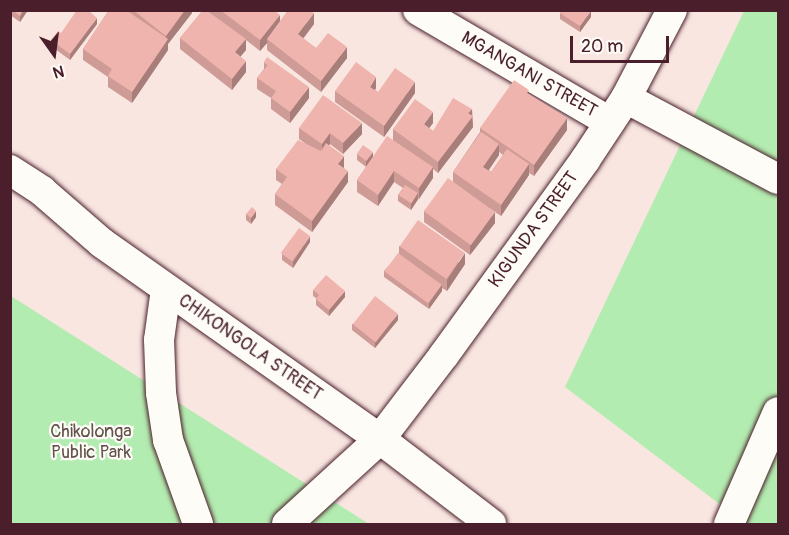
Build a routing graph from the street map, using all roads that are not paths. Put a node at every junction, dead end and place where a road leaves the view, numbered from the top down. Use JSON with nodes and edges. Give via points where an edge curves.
{"nodes":[{"id":1,"x":418,"y":10,"type":"edge"},
{"id":2,"x":672,"y":10,"type":"edge"},
{"id":3,"x":618,"y":110,"type":"junction"},
{"id":4,"x":10,"y":170,"type":"edge"},
{"id":5,"x":778,"y":179,"type":"edge"},
{"id":6,"x":166,"y":289,"type":"junction"},
{"id":7,"x":778,"y":412,"type":"edge"},
{"id":8,"x":380,"y":439,"type":"junction"},
{"id":9,"x":198,"y":525,"type":"edge"},
{"id":10,"x":287,"y":525,"type":"edge"},
{"id":11,"x":491,"y":525,"type":"edge"},
{"id":12,"x":729,"y":525,"type":"edge"}],
"edges":[{"from":1,"to":3,"type":"street","name":"MGANGANI STREET"},
{"from":2,"to":3,"type":"street","name":"KIGUNDA STREET"},
{"from":3,"to":5,"type":"street","name":"MGANGANI STREET"},
{"from":3,"to":8,"type":"street","name":"KIGUNDA STREET"},
{"from":4,"to":6,"type":"street","name":"CHIKONGOLA STREET"},
{"from":6,"to":8,"type":"street","name":"CHIKONGOLA STREET"},
{"from":6,"to":9,"type":"street","via":[[159,340],[161,393],[168,440]]},
{"from":7,"to":12,"type":"street"},
{"from":8,"to":10,"type":"street","name":"KIGUNDA STREET"},
{"from":8,"to":11,"type":"street","name":"CHIKONGOLA STREET"}]}
